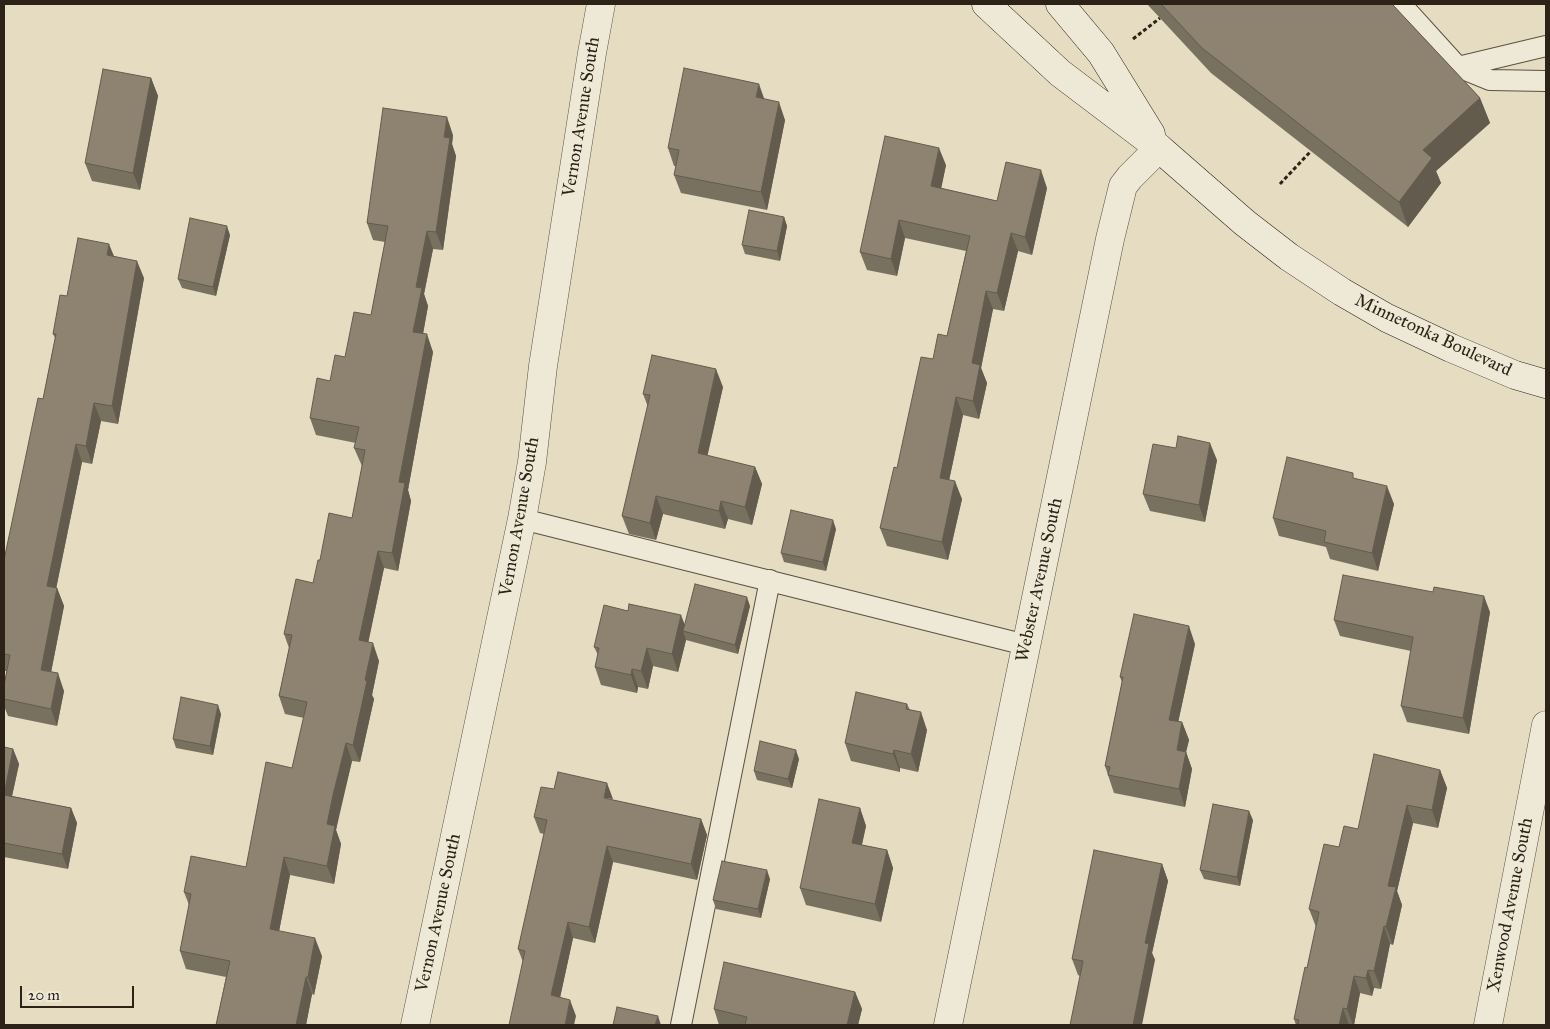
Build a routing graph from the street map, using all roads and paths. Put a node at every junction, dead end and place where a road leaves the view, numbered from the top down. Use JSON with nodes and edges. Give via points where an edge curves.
{"nodes":[{"id":1,"x":601,"y":4,"type":"edge"},
{"id":2,"x":986,"y":4,"type":"edge"},
{"id":3,"x":1060,"y":4,"type":"edge"},
{"id":4,"x":1400,"y":4,"type":"edge"},
{"id":5,"x":1160,"y":18,"type":"edge"},
{"id":6,"x":1130,"y":41,"type":"dead end"},
{"id":7,"x":1546,"y":46,"type":"edge"},
{"id":8,"x":1458,"y":67,"type":"junction"},
{"id":9,"x":1546,"y":80,"type":"edge"},
{"id":10,"x":1159,"y":148,"type":"junction"},
{"id":11,"x":1311,"y":151,"type":"edge"},
{"id":12,"x":1280,"y":184,"type":"dead end"},
{"id":13,"x":1546,"y":384,"type":"edge"},
{"id":14,"x":522,"y":519,"type":"junction"},
{"id":15,"x":770,"y":580,"type":"junction"},
{"id":16,"x":1026,"y":645,"type":"junction"},
{"id":17,"x":1546,"y":725,"type":"edge"},
{"id":18,"x":415,"y":1025,"type":"edge"},
{"id":19,"x":681,"y":1025,"type":"edge"},
{"id":20,"x":948,"y":1025,"type":"edge"},
{"id":21,"x":1488,"y":1025,"type":"edge"}],
"edges":[{"from":1,"to":14,"type":"street","name":"Vernon Avenue South"},
{"from":2,"to":10,"type":"street","name":"Minnetonka Boulevard","via":[[1060,72]]},
{"from":3,"to":10,"type":"street","name":"Minnetonka Boulevard","via":[[1101,53]]},
{"from":4,"to":8,"type":"lane"},
{"from":5,"to":6,"type":"path"},
{"from":7,"to":8,"type":"lane"},
{"from":8,"to":9,"type":"lane","via":[[1490,80]]},
{"from":10,"to":13,"type":"street","name":"Minnetonka Boulevard","via":[[1245,223],[1342,292],[1387,318],[1451,348],[1515,375]]},
{"from":10,"to":16,"type":"street","name":"Webster Avenue South","via":[[1123,186]]},
{"from":11,"to":12,"type":"path"},
{"from":14,"to":15,"type":"lane"},
{"from":14,"to":18,"type":"street","name":"Vernon Avenue South"},
{"from":15,"to":16,"type":"lane"},
{"from":15,"to":19,"type":"lane"},
{"from":16,"to":20,"type":"street","name":"Webster Avenue South"},
{"from":17,"to":21,"type":"street","name":"Xenwood Avenue South"}]}
